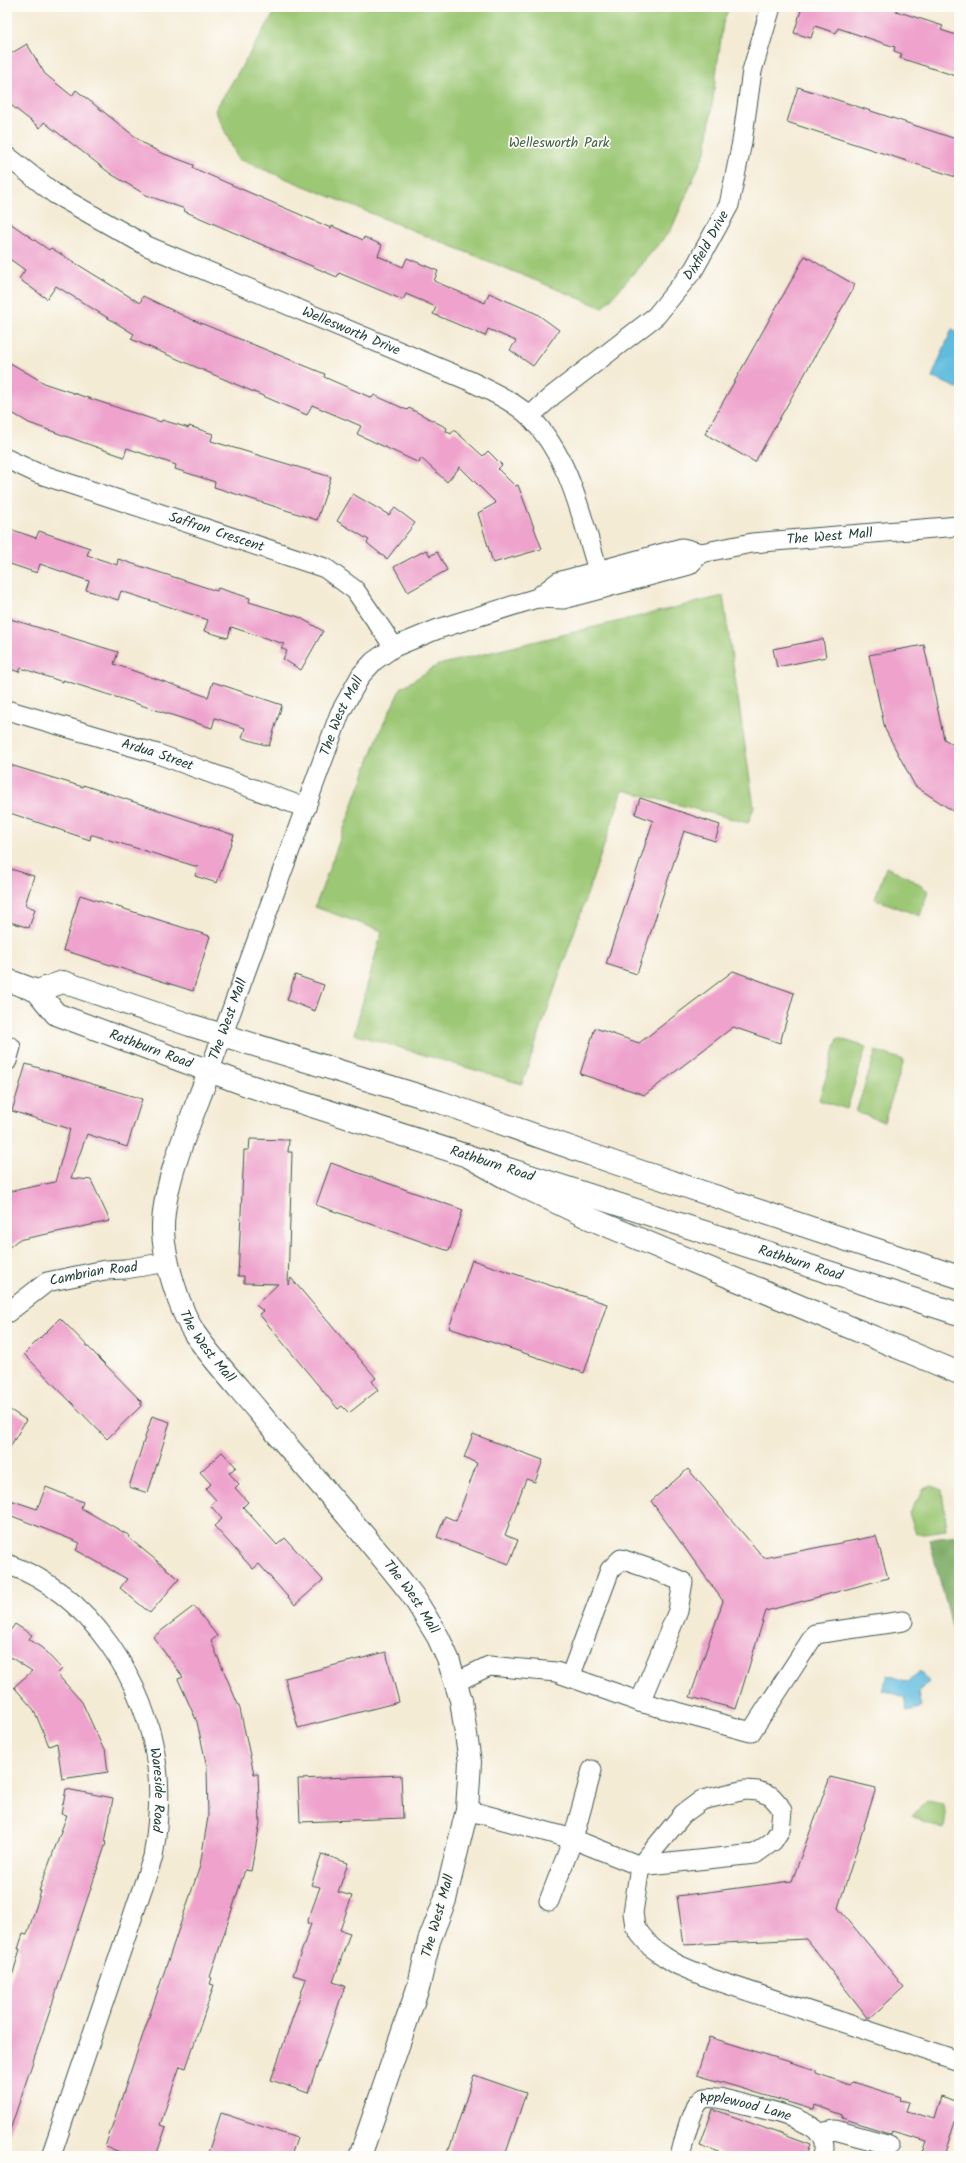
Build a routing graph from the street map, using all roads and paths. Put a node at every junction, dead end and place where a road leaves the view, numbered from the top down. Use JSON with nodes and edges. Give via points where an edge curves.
{"nodes":[{"id":1,"x":771,"y":7,"type":"edge"},
{"id":2,"x":7,"y":156,"type":"edge"},
{"id":3,"x":530,"y":416,"type":"junction"},
{"id":4,"x":7,"y":459,"type":"edge"},
{"id":5,"x":959,"y":526,"type":"edge"},
{"id":6,"x":701,"y":553,"type":"junction"},
{"id":7,"x":598,"y":570,"type":"junction"},
{"id":8,"x":604,"y":588,"type":"junction"},
{"id":9,"x":537,"y":598,"type":"junction"},
{"id":10,"x":394,"y":647,"type":"junction"},
{"id":11,"x":7,"y":710,"type":"edge"},
{"id":12,"x":306,"y":808,"type":"junction"},
{"id":13,"x":7,"y":980,"type":"edge"},
{"id":14,"x":37,"y":991,"type":"junction"},
{"id":15,"x":223,"y":1036,"type":"junction"},
{"id":16,"x":210,"y":1072,"type":"junction"},
{"id":17,"x":466,"y":1155,"type":"junction"},
{"id":18,"x":168,"y":1262,"type":"junction"},
{"id":19,"x":959,"y":1277,"type":"edge"},
{"id":20,"x":7,"y":1314,"type":"edge"},
{"id":21,"x":959,"y":1314,"type":"edge"},
{"id":22,"x":959,"y":1373,"type":"edge"},
{"id":23,"x":7,"y":1564,"type":"edge"},
{"id":24,"x":903,"y":1621,"type":"dead end"},
{"id":25,"x":570,"y":1677,"type":"junction"},
{"id":26,"x":456,"y":1682,"type":"junction"},
{"id":27,"x":640,"y":1702,"type":"junction"},
{"id":28,"x":592,"y":1770,"type":"dead end"},
{"id":29,"x":467,"y":1810,"type":"junction"},
{"id":30,"x":573,"y":1840,"type":"junction"},
{"id":31,"x":640,"y":1866,"type":"junction"},
{"id":32,"x":549,"y":1901,"type":"dead end"},
{"id":33,"x":959,"y":2061,"type":"edge"},
{"id":34,"x":819,"y":2133,"type":"junction"},
{"id":35,"x":890,"y":2145,"type":"dead end"},
{"id":36,"x":51,"y":2156,"type":"edge"},
{"id":37,"x":360,"y":2156,"type":"edge"},
{"id":38,"x":680,"y":2156,"type":"edge"},
{"id":39,"x":823,"y":2156,"type":"edge"}],
"edges":[{"from":1,"to":3,"type":"street","name":"Dixfield Drive","via":[[752,71],[742,142],[729,205],[694,269],[656,316]]},
{"from":2,"to":3,"type":"street","name":"Wellesworth Drive","via":[[55,194],[147,246],[470,381]]},
{"from":3,"to":7,"type":"street","name":"Wellesworth Drive","via":[[553,446],[572,481]]},
{"from":4,"to":10,"type":"street","name":"Saffron Crescent","via":[[37,473],[325,568],[355,590]]},
{"from":5,"to":6,"type":"street","name":"The West Mall","via":[[752,543]]},
{"from":6,"to":7,"type":"street","name":"The West Mall","via":[[682,548]]},
{"from":6,"to":8,"type":"street","name":"The West Mall","via":[[689,565]]},
{"from":7,"to":8,"type":"street","name":"Wellesworth Drive"},
{"from":7,"to":9,"type":"street","name":"The West Mall","via":[[558,582]]},
{"from":8,"to":9,"type":"street","name":"The West Mall","via":[[563,599]]},
{"from":9,"to":10,"type":"street","name":"The West Mall","via":[[438,629]]},
{"from":10,"to":12,"type":"street","name":"The West Mall","via":[[374,661],[349,693]]},
{"from":11,"to":12,"type":"street","name":"Ardua Street","via":[[158,754]]},
{"from":12,"to":15,"type":"street","name":"The West Mall"},
{"from":13,"to":14,"type":"main road"},
{"from":14,"to":15,"type":"main road","via":[[63,982]]},
{"from":14,"to":16,"type":"main road","name":"Rathburn Road","via":[[56,1014]]},
{"from":15,"to":16,"type":"street","name":"The West Mall"},
{"from":15,"to":19,"type":"main road","via":[[440,1102]]},
{"from":16,"to":17,"type":"main road","name":"Rathburn Road"},
{"from":16,"to":18,"type":"main road","name":"The West Mall","via":[[169,1183],[163,1232]]},
{"from":17,"to":21,"type":"main road","name":"Rathburn Road"},
{"from":17,"to":22,"type":"main road","via":[[510,1180],[589,1218]]},
{"from":18,"to":20,"type":"street","name":"Cambrian Road","via":[[105,1270],[47,1282]]},
{"from":18,"to":26,"type":"main road","name":"The West Mall","via":[[178,1296],[195,1333],[413,1596],[438,1637]]},
{"from":23,"to":36,"type":"street","name":"Wareside Road","via":[[43,1581],[60,1593],[90,1621],[115,1653],[135,1689],[149,1727],[159,1787],[158,1828],[153,1857]]},
{"from":24,"to":27,"type":"street","via":[[815,1634],[751,1732]]},
{"from":25,"to":26,"type":"street","via":[[556,1672],[490,1666]]},
{"from":25,"to":27,"type":"street"},
{"from":25,"to":27,"type":"street","via":[[610,1570],[621,1559],[662,1572],[683,1582],[678,1611]]},
{"from":26,"to":29,"type":"main road","name":"The West Mall","via":[[470,1762]]},
{"from":28,"to":30,"type":"street"},
{"from":29,"to":30,"type":"street"},
{"from":29,"to":37,"type":"main road","name":"The West Mall","via":[[445,1900],[430,1941],[419,1985]]},
{"from":30,"to":31,"type":"street"},
{"from":30,"to":32,"type":"street"},
{"from":31,"to":31,"type":"street","via":[[683,1814],[702,1800],[745,1790],[758,1791],[771,1796],[781,1808],[782,1822],[777,1836],[756,1854]]},
{"from":31,"to":33,"type":"street","via":[[633,1907],[635,1926],[645,1941],[678,1965],[709,1978]]},
{"from":34,"to":35,"type":"street","via":[[836,2130]]},
{"from":34,"to":38,"type":"street","name":"Applewood Lane","via":[[807,2123],[719,2098],[707,2097],[701,2100],[695,2109]]},
{"from":34,"to":39,"type":"street","via":[[825,2143]]}]}
